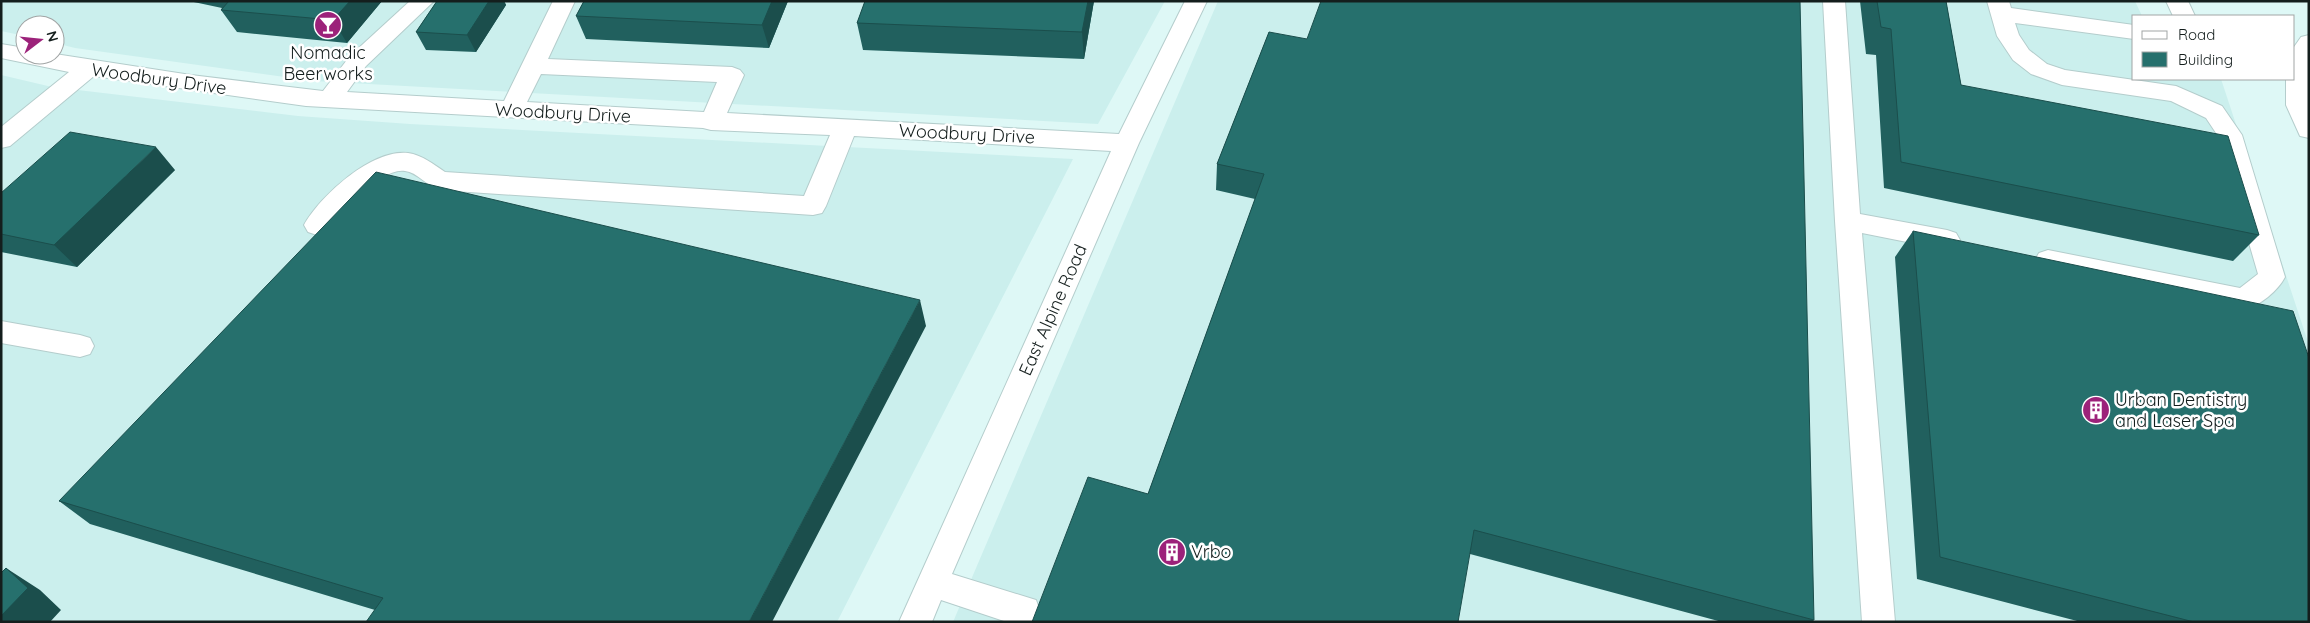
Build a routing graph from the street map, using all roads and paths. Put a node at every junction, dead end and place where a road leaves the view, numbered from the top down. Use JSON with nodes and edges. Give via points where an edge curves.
{"nodes":[{"id":1,"x":423,"y":1,"type":"edge"},
{"id":2,"x":564,"y":1,"type":"edge"},
{"id":3,"x":1196,"y":1,"type":"edge"},
{"id":4,"x":1834,"y":1,"type":"edge"},
{"id":5,"x":2178,"y":1,"type":"edge"},
{"id":6,"x":2000,"y":8,"type":"edge"},
{"id":7,"x":2184,"y":15,"type":"edge"},
{"id":8,"x":2132,"y":32,"type":"edge"},
{"id":9,"x":2309,"y":42,"type":"edge"},
{"id":10,"x":1,"y":50,"type":"edge"},
{"id":11,"x":532,"y":66,"type":"junction"},
{"id":12,"x":88,"y":69,"type":"junction"},
{"id":13,"x":330,"y":99,"type":"junction"},
{"id":14,"x":512,"y":109,"type":"junction"},
{"id":15,"x":711,"y":122,"type":"junction"},
{"id":16,"x":846,"y":128,"type":"junction"},
{"id":17,"x":2309,"y":130,"type":"edge"},
{"id":18,"x":1,"y":140,"type":"edge"},
{"id":19,"x":1127,"y":143,"type":"junction"},
{"id":20,"x":1848,"y":221,"type":"junction"},
{"id":21,"x":317,"y":225,"type":"dead end"},
{"id":22,"x":1973,"y":245,"type":"edge"},
{"id":23,"x":2021,"y":255,"type":"edge"},
{"id":24,"x":1,"y":332,"type":"edge"},
{"id":25,"x":80,"y":346,"type":"dead end"},
{"id":26,"x":932,"y":583,"type":"junction"},
{"id":27,"x":915,"y":622,"type":"edge"},
{"id":28,"x":1022,"y":622,"type":"edge"},
{"id":29,"x":1879,"y":622,"type":"edge"}],
"edges":[{"from":1,"to":13,"type":"street","via":[[358,61]]},
{"from":2,"to":11,"type":"street"},
{"from":3,"to":19,"type":"street","name":"East Alpine Road"},
{"from":4,"to":20,"type":"street"},
{"from":5,"to":7,"type":"street"},
{"from":6,"to":8,"type":"street"},
{"from":6,"to":23,"type":"street","via":[[2008,36],[2021,55],[2039,69],[2062,77],[2176,94],[2214,112],[2230,135],[2272,277],[2246,299]]},
{"from":9,"to":17,"type":"street","via":[[2297,60],[2298,105]]},
{"from":10,"to":12,"type":"street","name":"Woodbury Drive"},
{"from":11,"to":14,"type":"street"},
{"from":11,"to":15,"type":"street","via":[[732,75]]},
{"from":12,"to":13,"type":"street","name":"Woodbury Drive"},
{"from":12,"to":18,"type":"street"},
{"from":13,"to":14,"type":"street","name":"Woodbury Drive"},
{"from":14,"to":15,"type":"street","name":"Woodbury Drive"},
{"from":15,"to":16,"type":"street","name":"Woodbury Drive"},
{"from":16,"to":19,"type":"street","name":"Woodbury Drive"},
{"from":16,"to":21,"type":"street","via":[[813,206],[439,180],[411,162],[397,160],[363,178]]},
{"from":19,"to":26,"type":"street","name":"East Alpine Road"},
{"from":20,"to":22,"type":"street"},
{"from":20,"to":29,"type":"street"},
{"from":24,"to":25,"type":"street"},
{"from":26,"to":27,"type":"street","name":"East Alpine Road"},
{"from":26,"to":28,"type":"street","via":[[1024,611]]}]}
